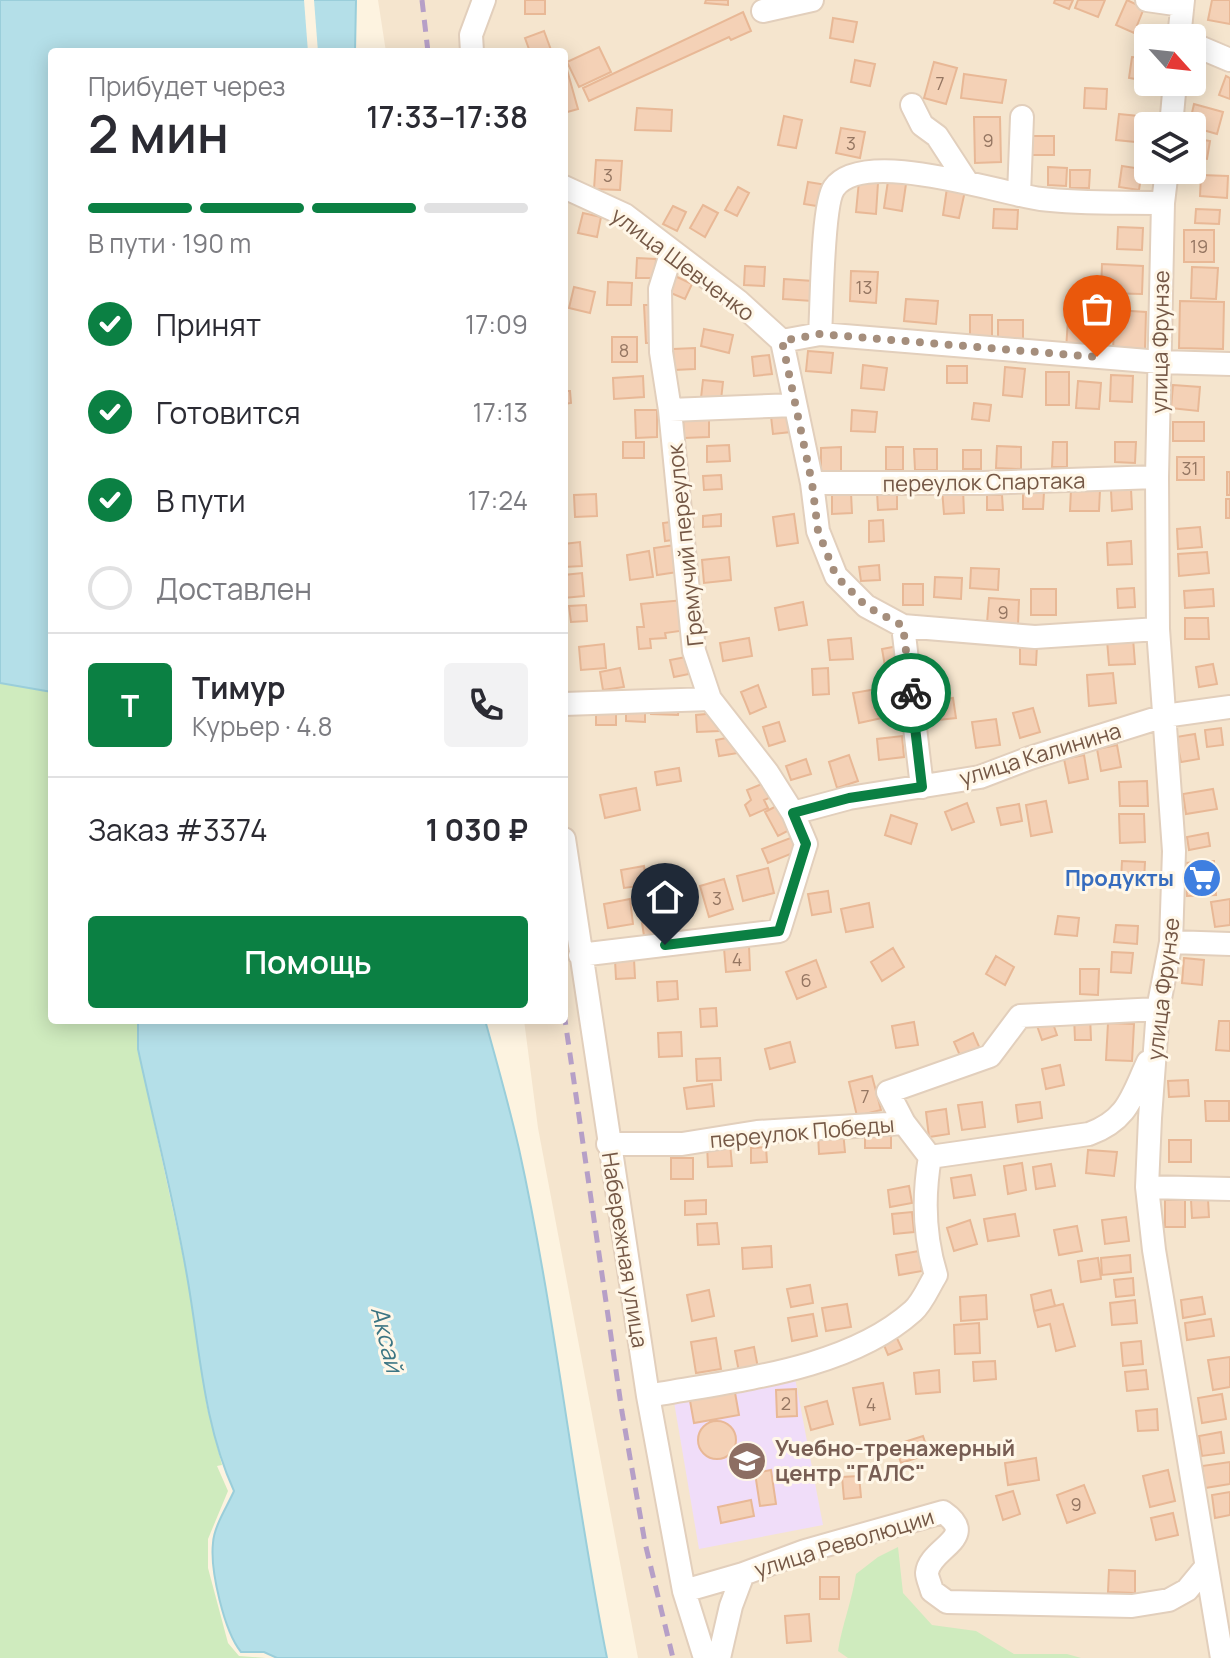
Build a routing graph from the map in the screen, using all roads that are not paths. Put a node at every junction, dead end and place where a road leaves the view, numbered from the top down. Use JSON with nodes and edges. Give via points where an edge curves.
{"nodes":[{"id":1,"x":484,"y":0,"type":"edge"},
{"id":2,"x":812,"y":0,"type":"edge"},
{"id":3,"x":1147,"y":0,"type":"edge"},
{"id":4,"x":1183,"y":3,"type":"edge"},
{"id":5,"x":763,"y":11,"type":"dead end"},
{"id":6,"x":1181,"y":24,"type":"edge"},
{"id":7,"x":472,"y":48,"type":"edge"},
{"id":8,"x":1206,"y":50,"type":"edge"},
{"id":9,"x":1230,"y":60,"type":"edge"},
{"id":10,"x":912,"y":105,"type":"dead end"},
{"id":11,"x":1022,"y":117,"type":"dead end"},
{"id":12,"x":967,"y":182,"type":"junction"},
{"id":13,"x":1165,"y":184,"type":"edge"},
{"id":14,"x":568,"y":189,"type":"edge"},
{"id":15,"x":1019,"y":195,"type":"junction"},
{"id":16,"x":1163,"y":203,"type":"junction"},
{"id":17,"x":672,"y":251,"type":"junction"},
{"id":18,"x":820,"y":334,"type":"junction"},
{"id":19,"x":782,"y":341,"type":"junction"},
{"id":20,"x":1160,"y":362,"type":"junction"},
{"id":21,"x":1230,"y":364,"type":"edge"},
{"id":22,"x":795,"y":405,"type":"junction"},
{"id":23,"x":670,"y":410,"type":"junction"},
{"id":24,"x":1157,"y":477,"type":"junction"},
{"id":25,"x":812,"y":483,"type":"junction"},
{"id":26,"x":903,"y":626,"type":"junction"},
{"id":27,"x":1158,"y":629,"type":"junction"},
{"id":28,"x":710,"y":699,"type":"junction"},
{"id":29,"x":568,"y":704,"type":"edge"},
{"id":30,"x":1230,"y":707,"type":"edge"},
{"id":31,"x":1164,"y":716,"type":"junction"},
{"id":32,"x":922,"y":787,"type":"junction"},
{"id":33,"x":793,"y":813,"type":"junction"},
{"id":34,"x":568,"y":868,"type":"edge"},
{"id":35,"x":1171,"y":942,"type":"junction"},
{"id":36,"x":1230,"y":944,"type":"edge"},
{"id":37,"x":580,"y":955,"type":"junction"},
{"id":38,"x":1158,"y":1009,"type":"junction"},
{"id":39,"x":1155,"y":1050,"type":"junction"},
{"id":40,"x":904,"y":1123,"type":"junction"},
{"id":41,"x":608,"y":1144,"type":"junction"},
{"id":42,"x":930,"y":1157,"type":"junction"},
{"id":43,"x":1147,"y":1187,"type":"junction"},
{"id":44,"x":1230,"y":1189,"type":"edge"},
{"id":45,"x":648,"y":1396,"type":"junction"},
{"id":46,"x":1206,"y":1567,"type":"junction"},
{"id":47,"x":743,"y":1574,"type":"junction"},
{"id":48,"x":684,"y":1591,"type":"junction"},
{"id":49,"x":1223,"y":1619,"type":"edge"},
{"id":50,"x":705,"y":1658,"type":"edge"},
{"id":51,"x":719,"y":1658,"type":"edge"},
{"id":52,"x":1222,"y":1658,"type":"edge"}],
"edges":[{"from":1,"to":7,"type":"street"},
{"from":2,"to":5,"type":"street"},
{"from":3,"to":4,"type":"street"},
{"from":4,"to":6,"type":"street"},
{"from":8,"to":9,"type":"street"},
{"from":10,"to":12,"type":"street"},
{"from":11,"to":15,"type":"street"},
{"from":12,"to":15,"type":"street"},
{"from":12,"to":18,"type":"street","via":[[879,169],[852,175],[834,188],[827,209]]},
{"from":13,"to":16,"type":"street","name":"улица Фрунзе"},
{"from":14,"to":17,"type":"street","name":"улица Шевченко","via":[[625,215]]},
{"from":15,"to":16,"type":"street"},
{"from":16,"to":20,"type":"street","name":"улица Фрунзе"},
{"from":17,"to":19,"type":"street","name":"улица Шевченко"},
{"from":17,"to":23,"type":"street","name":"Гремучий переулок","via":[[660,289],[661,352]]},
{"from":18,"to":19,"type":"street"},
{"from":18,"to":20,"type":"street"},
{"from":19,"to":22,"type":"street"},
{"from":20,"to":21,"type":"street"},
{"from":20,"to":24,"type":"street","name":"улица Фрунзе"},
{"from":22,"to":23,"type":"street"},
{"from":22,"to":25,"type":"street"},
{"from":23,"to":28,"type":"street","name":"Гремучий переулок","via":[[694,651]]},
{"from":24,"to":25,"type":"street","name":"переулок Спартака"},
{"from":24,"to":27,"type":"street","name":"улица Фрунзе"},
{"from":25,"to":26,"type":"street","via":[[818,531],[836,576],[866,606]]},
{"from":26,"to":27,"type":"street","via":[[1035,637]]},
{"from":26,"to":32,"type":"street"},
{"from":27,"to":31,"type":"street","name":"улица Фрунзе"},
{"from":28,"to":29,"type":"street"},
{"from":28,"to":33,"type":"street","name":"Гремучий переулок"},
{"from":30,"to":31,"type":"street","name":"улица Калинина"},
{"from":31,"to":32,"type":"street","name":"улица Калинина","via":[[980,777]]},
{"from":31,"to":35,"type":"street","name":"улица Фрунзе","via":[[1174,851]]},
{"from":32,"to":33,"type":"street","name":"улица Калинина"},
{"from":33,"to":37,"type":"street","via":[[806,844],[779,931]]},
{"from":34,"to":37,"type":"street","name":"Набережная улица"},
{"from":35,"to":36,"type":"street"},
{"from":35,"to":38,"type":"street","name":"улица Фрунзе"},
{"from":37,"to":41,"type":"street","name":"Набережная улица"},
{"from":38,"to":39,"type":"street","name":"улица Фрунзе"},
{"from":38,"to":40,"type":"street","name":"переулок Победы","via":[[1020,1016],[990,1056],[888,1092]]},
{"from":39,"to":42,"type":"street","via":[[1122,1116],[1104,1128]]},
{"from":39,"to":43,"type":"street","name":"улица Фрунзе"},
{"from":40,"to":41,"type":"street","name":"переулок Победы","via":[[757,1132],[682,1144]]},
{"from":40,"to":42,"type":"street"},
{"from":41,"to":45,"type":"street","name":"Набережная улица"},
{"from":42,"to":45,"type":"street","via":[[927,1245],[936,1275],[916,1308],[882,1335],[813,1362]]},
{"from":43,"to":44,"type":"street"},
{"from":43,"to":46,"type":"street","name":"улица Фрунзе"},
{"from":45,"to":48,"type":"street","name":"Набережная улица"},
{"from":46,"to":47,"type":"street","name":"улица Революции","via":[[1187,1590],[1169,1600],[1132,1606],[947,1602],[932,1591],[927,1573],[957,1529],[943,1512]]},
{"from":46,"to":49,"type":"street","name":"улица Фрунзе"},
{"from":47,"to":48,"type":"street","name":"улица Революции"},
{"from":47,"to":51,"type":"street","name":"улица Революции"},
{"from":48,"to":50,"type":"street","name":"Набережная улица"},
{"from":49,"to":52,"type":"street","name":"улица Фрунзе"}]}
